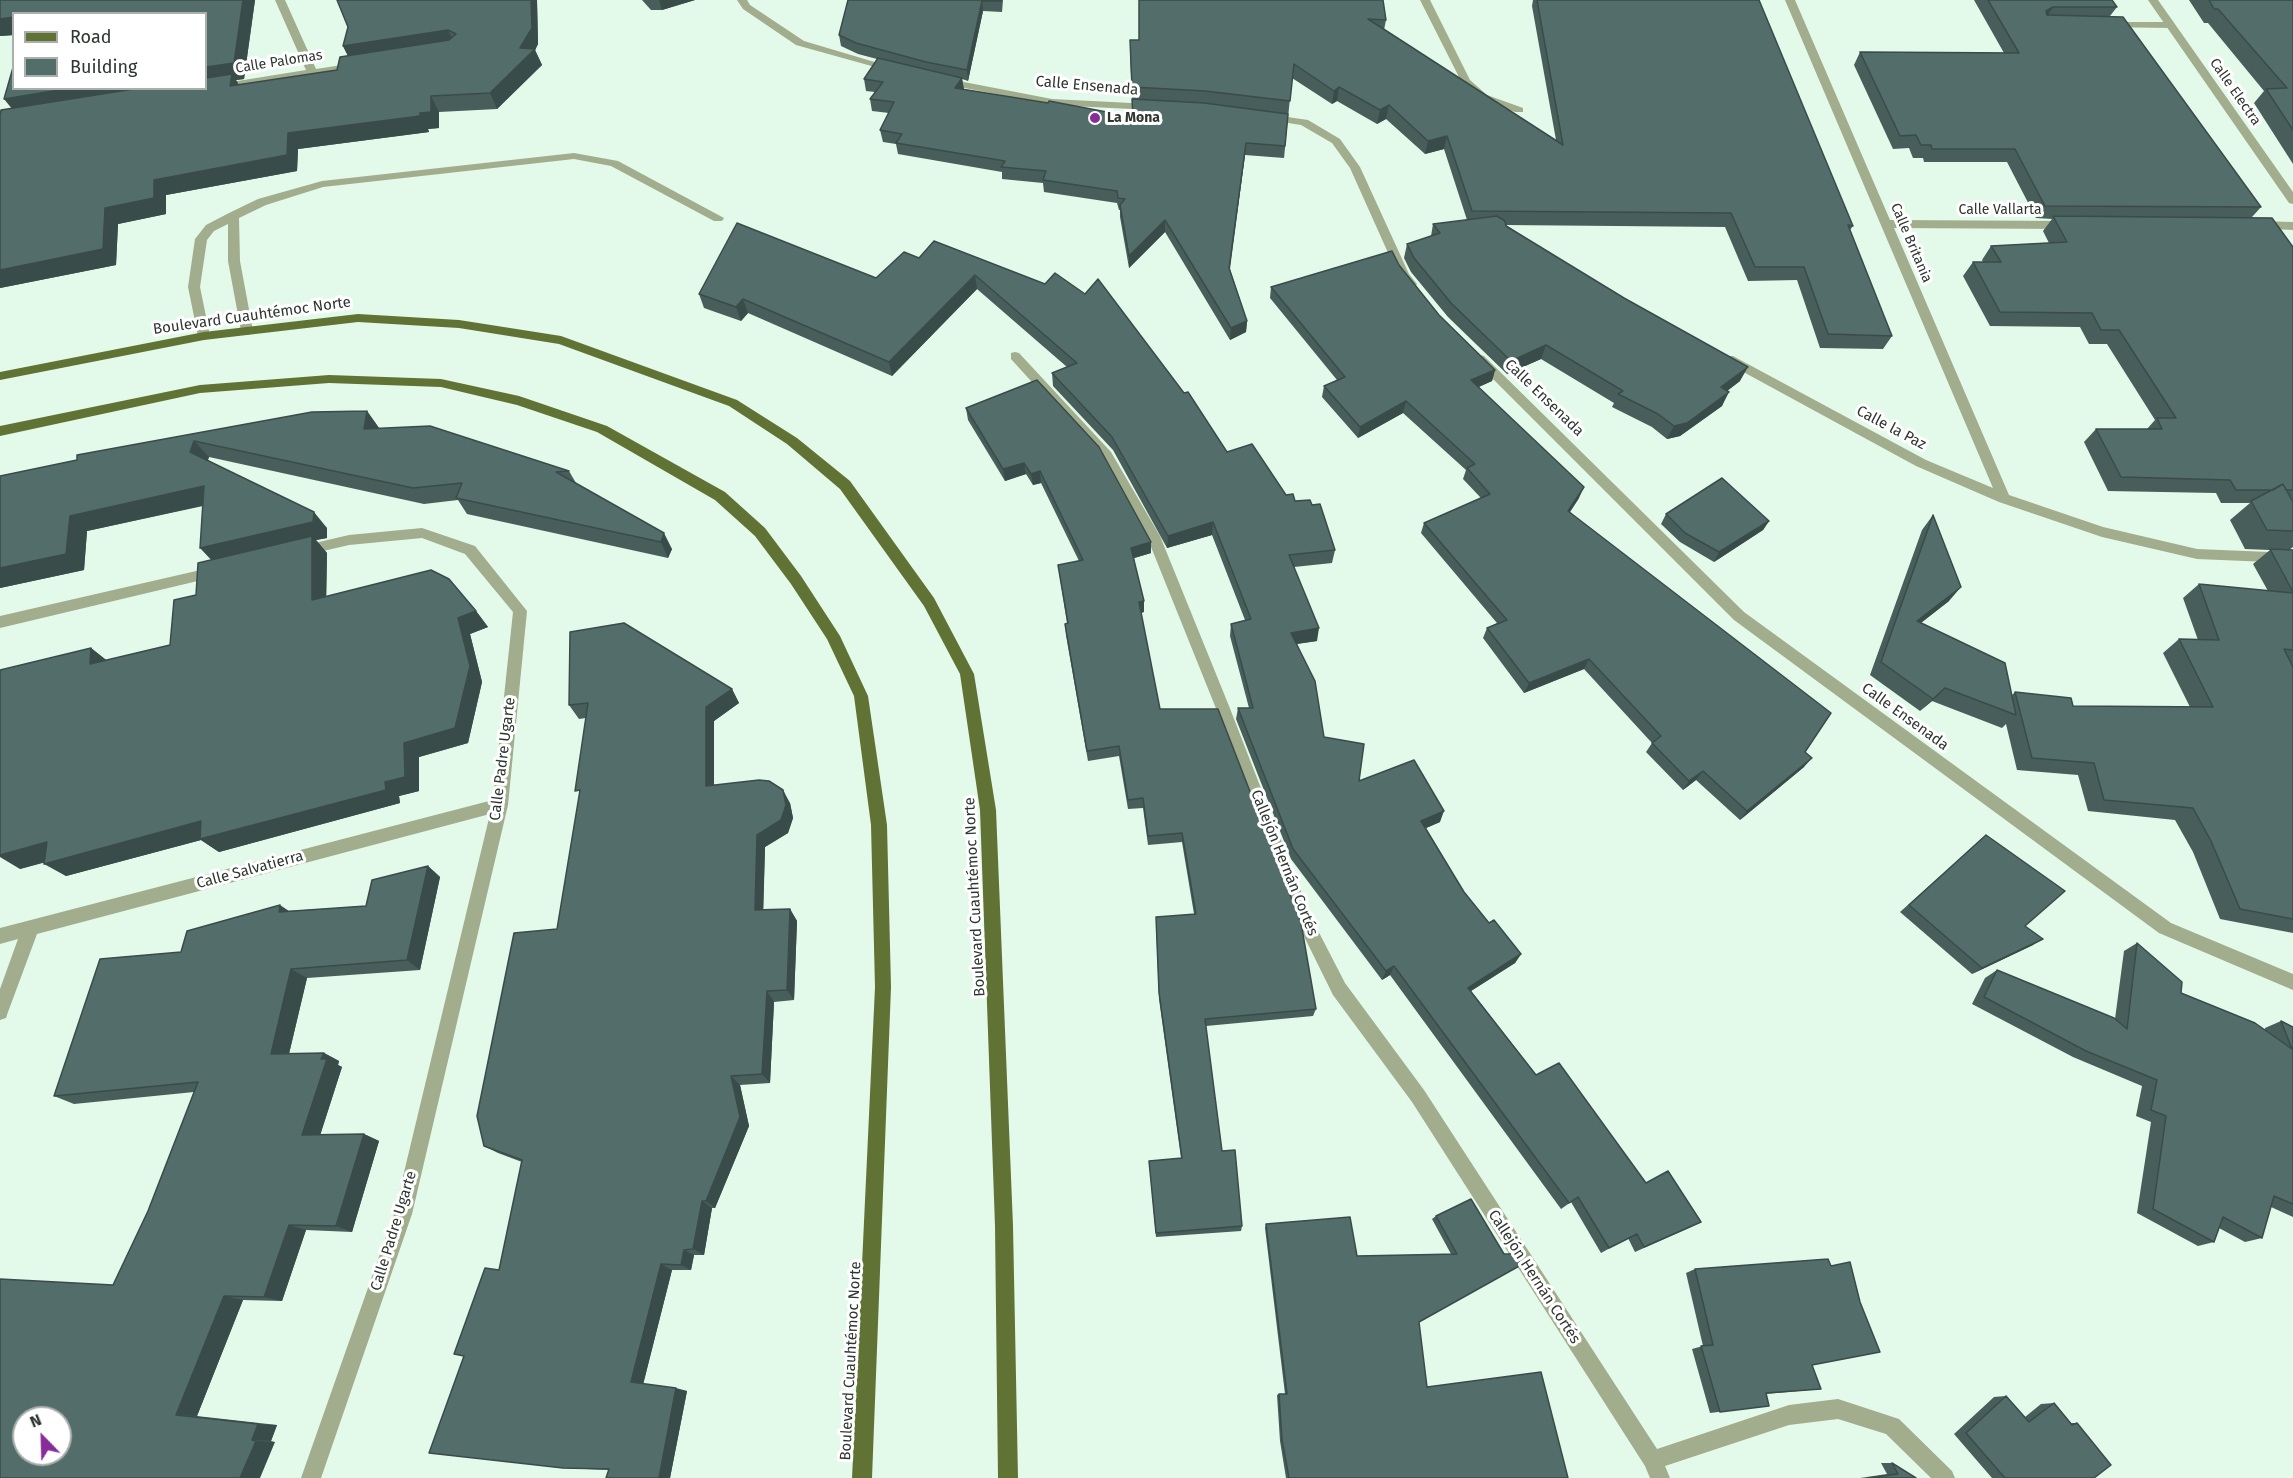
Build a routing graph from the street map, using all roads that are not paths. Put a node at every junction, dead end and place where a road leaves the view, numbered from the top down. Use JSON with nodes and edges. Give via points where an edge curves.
{"nodes":[{"id":1,"x":280,"y":0,"type":"edge"},
{"id":2,"x":742,"y":0,"type":"edge"},
{"id":3,"x":1425,"y":0,"type":"edge"},
{"id":4,"x":1790,"y":0,"type":"edge"},
{"id":5,"x":2153,"y":0,"type":"edge"},
{"id":6,"x":2102,"y":25,"type":"edge"},
{"id":7,"x":2170,"y":25,"type":"junction"},
{"id":8,"x":367,"y":64,"type":"edge"},
{"id":9,"x":312,"y":72,"type":"junction"},
{"id":10,"x":903,"y":72,"type":"edge"},
{"id":11,"x":926,"y":78,"type":"edge"},
{"id":12,"x":208,"y":89,"type":"edge"},
{"id":13,"x":1169,"y":108,"type":"edge"},
{"id":14,"x":1519,"y":110,"type":"dead end"},
{"id":15,"x":1249,"y":115,"type":"edge"},
{"id":16,"x":2293,"y":200,"type":"edge"},
{"id":17,"x":233,"y":216,"type":"junction"},
{"id":18,"x":718,"y":218,"type":"dead end"},
{"id":19,"x":1887,"y":224,"type":"junction"},
{"id":20,"x":2078,"y":225,"type":"edge"},
{"id":21,"x":2245,"y":225,"type":"edge"},
{"id":22,"x":2293,"y":225,"type":"edge"},
{"id":23,"x":1423,"y":299,"type":"edge"},
{"id":24,"x":248,"y":331,"type":"junction"},
{"id":25,"x":204,"y":336,"type":"junction"},
{"id":26,"x":1468,"y":347,"type":"edge"},
{"id":27,"x":1721,"y":355,"type":"edge"},
{"id":28,"x":1015,"y":356,"type":"dead end"},
{"id":29,"x":0,"y":376,"type":"edge"},
{"id":30,"x":0,"y":430,"type":"edge"},
{"id":31,"x":2004,"y":498,"type":"junction"},
{"id":32,"x":291,"y":554,"type":"edge"},
{"id":33,"x":2293,"y":558,"type":"edge"},
{"id":34,"x":233,"y":567,"type":"edge"},
{"id":35,"x":0,"y":622,"type":"edge"},
{"id":36,"x":500,"y":805,"type":"junction"},
{"id":37,"x":32,"y":927,"type":"junction"},
{"id":38,"x":0,"y":936,"type":"edge"},
{"id":39,"x":2293,"y":982,"type":"edge"},
{"id":40,"x":0,"y":1012,"type":"edge"},
{"id":41,"x":1657,"y":1469,"type":"edge"},
{"id":42,"x":311,"y":1478,"type":"edge"},
{"id":43,"x":862,"y":1478,"type":"edge"},
{"id":44,"x":1008,"y":1478,"type":"edge"},
{"id":45,"x":1945,"y":1478,"type":"edge"}],
"edges":[{"from":1,"to":9,"type":"street"},
{"from":2,"to":10,"type":"street","via":[[746,7],[800,43]]},
{"from":3,"to":14,"type":"street","via":[[1466,81],[1483,97]]},
{"from":4,"to":19,"type":"street","name":"Calle Britania"},
{"from":5,"to":7,"type":"street","name":"Calle Electra"},
{"from":6,"to":7,"type":"street"},
{"from":7,"to":16,"type":"street","name":"Calle Electra"},
{"from":8,"to":9,"type":"street","name":"Calle Palomas"},
{"from":9,"to":12,"type":"street","name":"Calle Palomas"},
{"from":11,"to":13,"type":"street","name":"Calle Ensenada","via":[[1052,102]]},
{"from":15,"to":23,"type":"street","via":[[1304,122],[1336,141],[1355,167],[1404,275]]},
{"from":17,"to":18,"type":"street","via":[[262,202],[322,184],[574,156],[614,163]]},
{"from":17,"to":24,"type":"street","via":[[234,261]]},
{"from":17,"to":25,"type":"street","via":[[210,228],[201,239],[194,287]]},
{"from":19,"to":20,"type":"street","name":"Calle Vallarta"},
{"from":19,"to":31,"type":"street","name":"Calle Britania"},
{"from":21,"to":22,"type":"street"},
{"from":24,"to":25,"type":"main road","name":"Boulevard Cuauhtémoc Norte"},
{"from":24,"to":44,"type":"main road","name":"Boulevard Cuauhtémoc Norte","via":[[358,318],[459,324],[561,340],[733,403],[792,441],[845,485],[929,602],[967,674],[988,810],[1004,1226]]},
{"from":25,"to":29,"type":"main road","name":"Boulevard Cuauhtémoc Norte"},
{"from":26,"to":39,"type":"street","name":"Calle Ensenada","via":[[1739,616],[2165,928]]},
{"from":27,"to":31,"type":"street","name":"Calle la Paz","via":[[1921,463]]},
{"from":28,"to":41,"type":"street","name":"Callejón Hernán Cortés","via":[[1106,455],[1153,536],[1304,920],[1339,988],[1418,1096]]},
{"from":30,"to":43,"type":"main road","name":"Boulevard Cuauhtémoc Norte","via":[[200,388],[329,379],[441,383],[519,401],[602,429],[720,496],[760,532],[833,636],[861,696],[879,825],[883,987]]},
{"from":31,"to":33,"type":"street","name":"Calle la Paz","via":[[2102,532],[2197,554]]},
{"from":32,"to":36,"type":"street","name":"Calle Padre Ugarte","via":[[349,540],[422,532],[470,550],[520,611]]},
{"from":34,"to":35,"type":"street"},
{"from":36,"to":37,"type":"street","name":"Calle Salvatierra"},
{"from":36,"to":42,"type":"street","name":"Calle Padre Ugarte","via":[[403,1214]]},
{"from":37,"to":38,"type":"street","name":"Calle Salvatierra"},
{"from":37,"to":40,"type":"street"},
{"from":41,"to":45,"type":"street","via":[[1790,1415],[1838,1409],[1892,1426]]}]}
